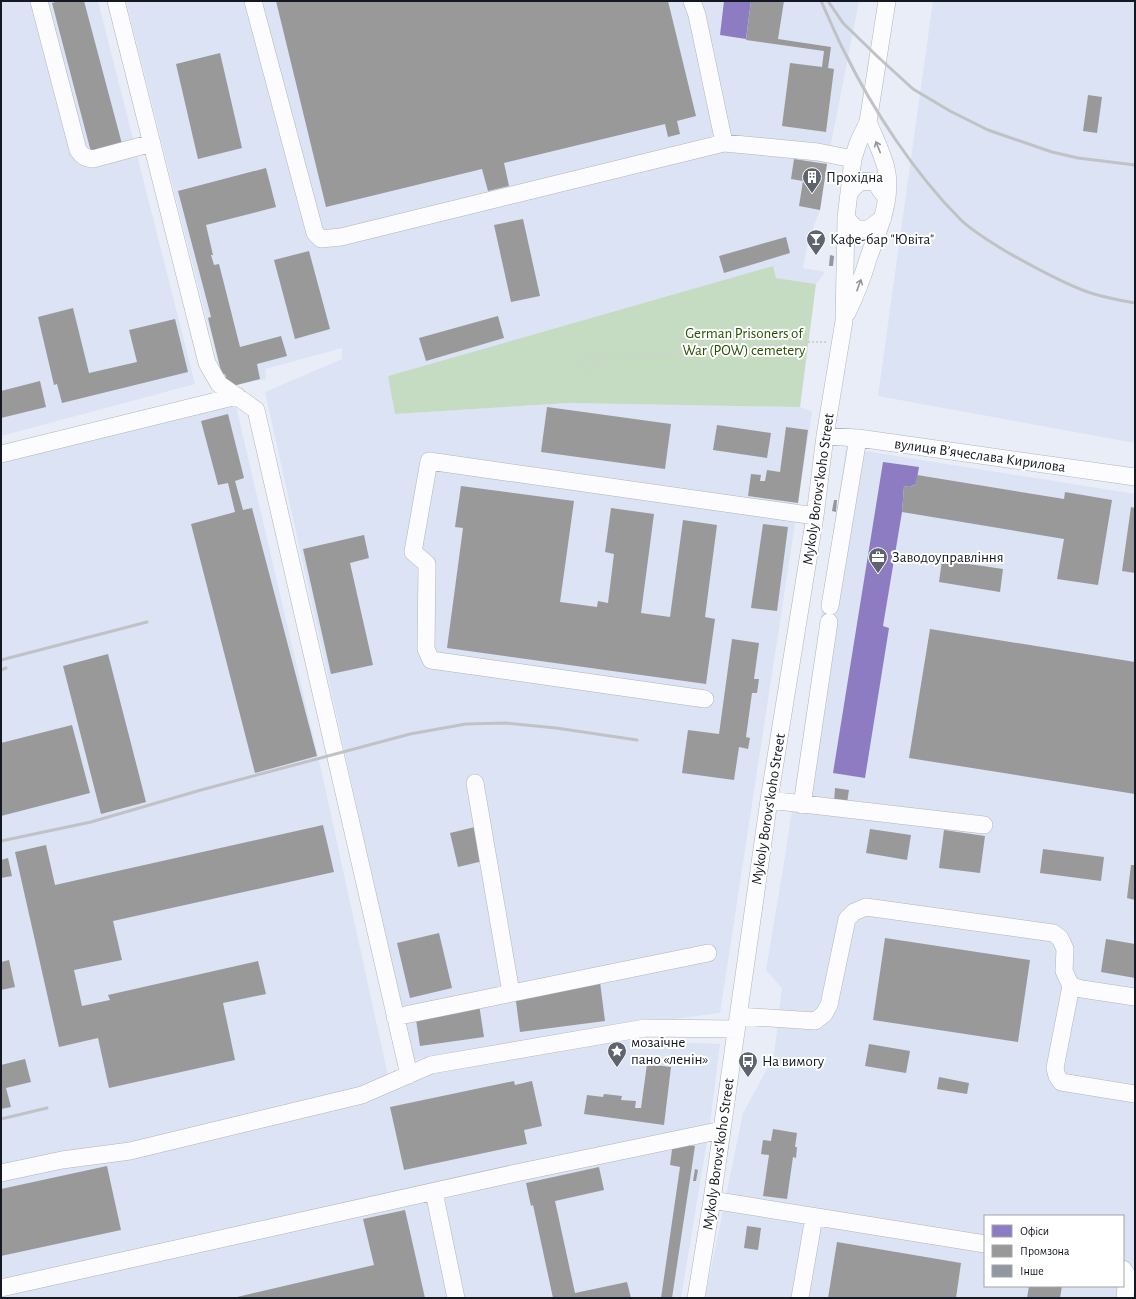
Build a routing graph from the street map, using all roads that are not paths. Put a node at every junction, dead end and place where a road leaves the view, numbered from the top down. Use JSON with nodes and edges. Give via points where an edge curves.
{"nodes":[{"id":1,"x":39,"y":1,"type":"edge"},
{"id":2,"x":116,"y":1,"type":"edge"},
{"id":3,"x":253,"y":1,"type":"edge"},
{"id":4,"x":692,"y":1,"type":"edge"},
{"id":5,"x":886,"y":1,"type":"edge"},
{"id":6,"x":868,"y":122,"type":"junction"},
{"id":7,"x":724,"y":142,"type":"junction"},
{"id":8,"x":152,"y":143,"type":"junction"},
{"id":9,"x":853,"y":159,"type":"junction"},
{"id":10,"x":849,"y":193,"type":"junction"},
{"id":11,"x":886,"y":198,"type":"junction"},
{"id":12,"x":846,"y":218,"type":"junction"},
{"id":13,"x":883,"y":218,"type":"junction"},
{"id":14,"x":844,"y":321,"type":"junction"},
{"id":15,"x":236,"y":396,"type":"junction"},
{"id":16,"x":825,"y":436,"type":"junction"},
{"id":17,"x":858,"y":438,"type":"junction"},
{"id":18,"x":1,"y":454,"type":"edge"},
{"id":19,"x":1135,"y":477,"type":"edge"},
{"id":20,"x":814,"y":516,"type":"junction"},
{"id":21,"x":705,"y":699,"type":"dead end"},
{"id":22,"x":475,"y":783,"type":"dead end"},
{"id":23,"x":769,"y":800,"type":"junction"},
{"id":24,"x":802,"y":804,"type":"junction"},
{"id":25,"x":984,"y":825,"type":"dead end"},
{"id":26,"x":708,"y":954,"type":"dead end"},
{"id":27,"x":1071,"y":986,"type":"junction"},
{"id":28,"x":511,"y":993,"type":"junction"},
{"id":29,"x":1135,"y":997,"type":"edge"},
{"id":30,"x":395,"y":1017,"type":"junction"},
{"id":31,"x":737,"y":1023,"type":"junction"},
{"id":32,"x":409,"y":1075,"type":"junction"},
{"id":33,"x":1135,"y":1094,"type":"edge"},
{"id":34,"x":722,"y":1130,"type":"junction"},
{"id":35,"x":1,"y":1173,"type":"edge"},
{"id":36,"x":434,"y":1192,"type":"junction"},
{"id":37,"x":712,"y":1200,"type":"junction"},
{"id":38,"x":814,"y":1217,"type":"junction"},
{"id":39,"x":984,"y":1244,"type":"edge"},
{"id":40,"x":1124,"y":1270,"type":"edge"},
{"id":41,"x":1,"y":1288,"type":"edge"},
{"id":42,"x":456,"y":1298,"type":"edge"},
{"id":43,"x":696,"y":1298,"type":"edge"},
{"id":44,"x":800,"y":1298,"type":"edge"},
{"id":45,"x":1125,"y":1298,"type":"edge"}],
"edges":[{"from":1,"to":8,"type":"street","via":[[81,155],[93,159]]},
{"from":2,"to":8,"type":"street"},
{"from":3,"to":7,"type":"street","via":[[315,233],[321,239],[341,237]]},
{"from":4,"to":7,"type":"street"},
{"from":5,"to":6,"type":"street","name":"Mykoly Borovs'koho Street"},
{"from":6,"to":9,"type":"street","name":"Mykoly Borovs'koho Street"},
{"from":11,"to":6,"type":"street","name":"Mykoly Borovs'koho Street","one_way":true,"via":[[886,169]]},
{"from":7,"to":9,"type":"street","via":[[818,152]]},
{"from":8,"to":15,"type":"street","via":[[207,363],[219,384]]},
{"from":9,"to":10,"type":"street","name":"Mykoly Borovs'koho Street"},
{"from":10,"to":11,"type":"street","via":[[860,181],[874,182]]},
{"from":10,"to":12,"type":"street","name":"Mykoly Borovs'koho Street"},
{"from":11,"to":13,"type":"street","name":"Mykoly Borovs'koho Street"},
{"from":12,"to":13,"type":"street","via":[[856,229],[869,229]]},
{"from":12,"to":14,"type":"street","name":"Mykoly Borovs'koho Street"},
{"from":14,"to":13,"type":"street","name":"Mykoly Borovs'koho Street","one_way":true},
{"from":14,"to":16,"type":"street","name":"Mykoly Borovs'koho Street"},
{"from":15,"to":18,"type":"street"},
{"from":15,"to":30,"type":"street","via":[[256,410]]},
{"from":16,"to":17,"type":"street","name":"вулиця Вʼячеслава Кирилова"},
{"from":16,"to":20,"type":"street","name":"Mykoly Borovs'koho Street"},
{"from":17,"to":19,"type":"street","name":"вулиця Вʼячеслава Кирилова"},
{"from":17,"to":24,"type":"street"},
{"from":20,"to":21,"type":"street","via":[[429,461],[413,552],[427,564],[426,649],[431,660]]},
{"from":20,"to":23,"type":"street","name":"Mykoly Borovs'koho Street"},
{"from":22,"to":28,"type":"street"},
{"from":23,"to":24,"type":"street"},
{"from":23,"to":31,"type":"street","name":"Mykoly Borovs'koho Street"},
{"from":24,"to":25,"type":"street"},
{"from":26,"to":28,"type":"street"},
{"from":27,"to":29,"type":"street"},
{"from":27,"to":31,"type":"street","via":[[1064,971],[1065,949],[1060,938],[1052,933],[866,907],[854,912],[847,919],[829,1005],[824,1014],[815,1021]]},
{"from":27,"to":33,"type":"street","via":[[1055,1068],[1057,1076],[1061,1082]]},
{"from":28,"to":30,"type":"street"},
{"from":30,"to":32,"type":"street"},
{"from":31,"to":32,"type":"street","via":[[645,1028],[431,1065]]},
{"from":31,"to":34,"type":"street","name":"Mykoly Borovs'koho Street"},
{"from":32,"to":35,"type":"street","via":[[373,1091],[346,1099],[130,1151],[62,1160]]},
{"from":34,"to":36,"type":"street"},
{"from":34,"to":37,"type":"street","name":"Mykoly Borovs'koho Street"},
{"from":36,"to":41,"type":"street"},
{"from":36,"to":42,"type":"street"},
{"from":37,"to":38,"type":"street"},
{"from":37,"to":43,"type":"street","name":"Mykoly Borovs'koho Street"},
{"from":38,"to":39,"type":"street"},
{"from":38,"to":44,"type":"street"},
{"from":40,"to":45,"type":"street","via":[[1127,1275]]}]}
